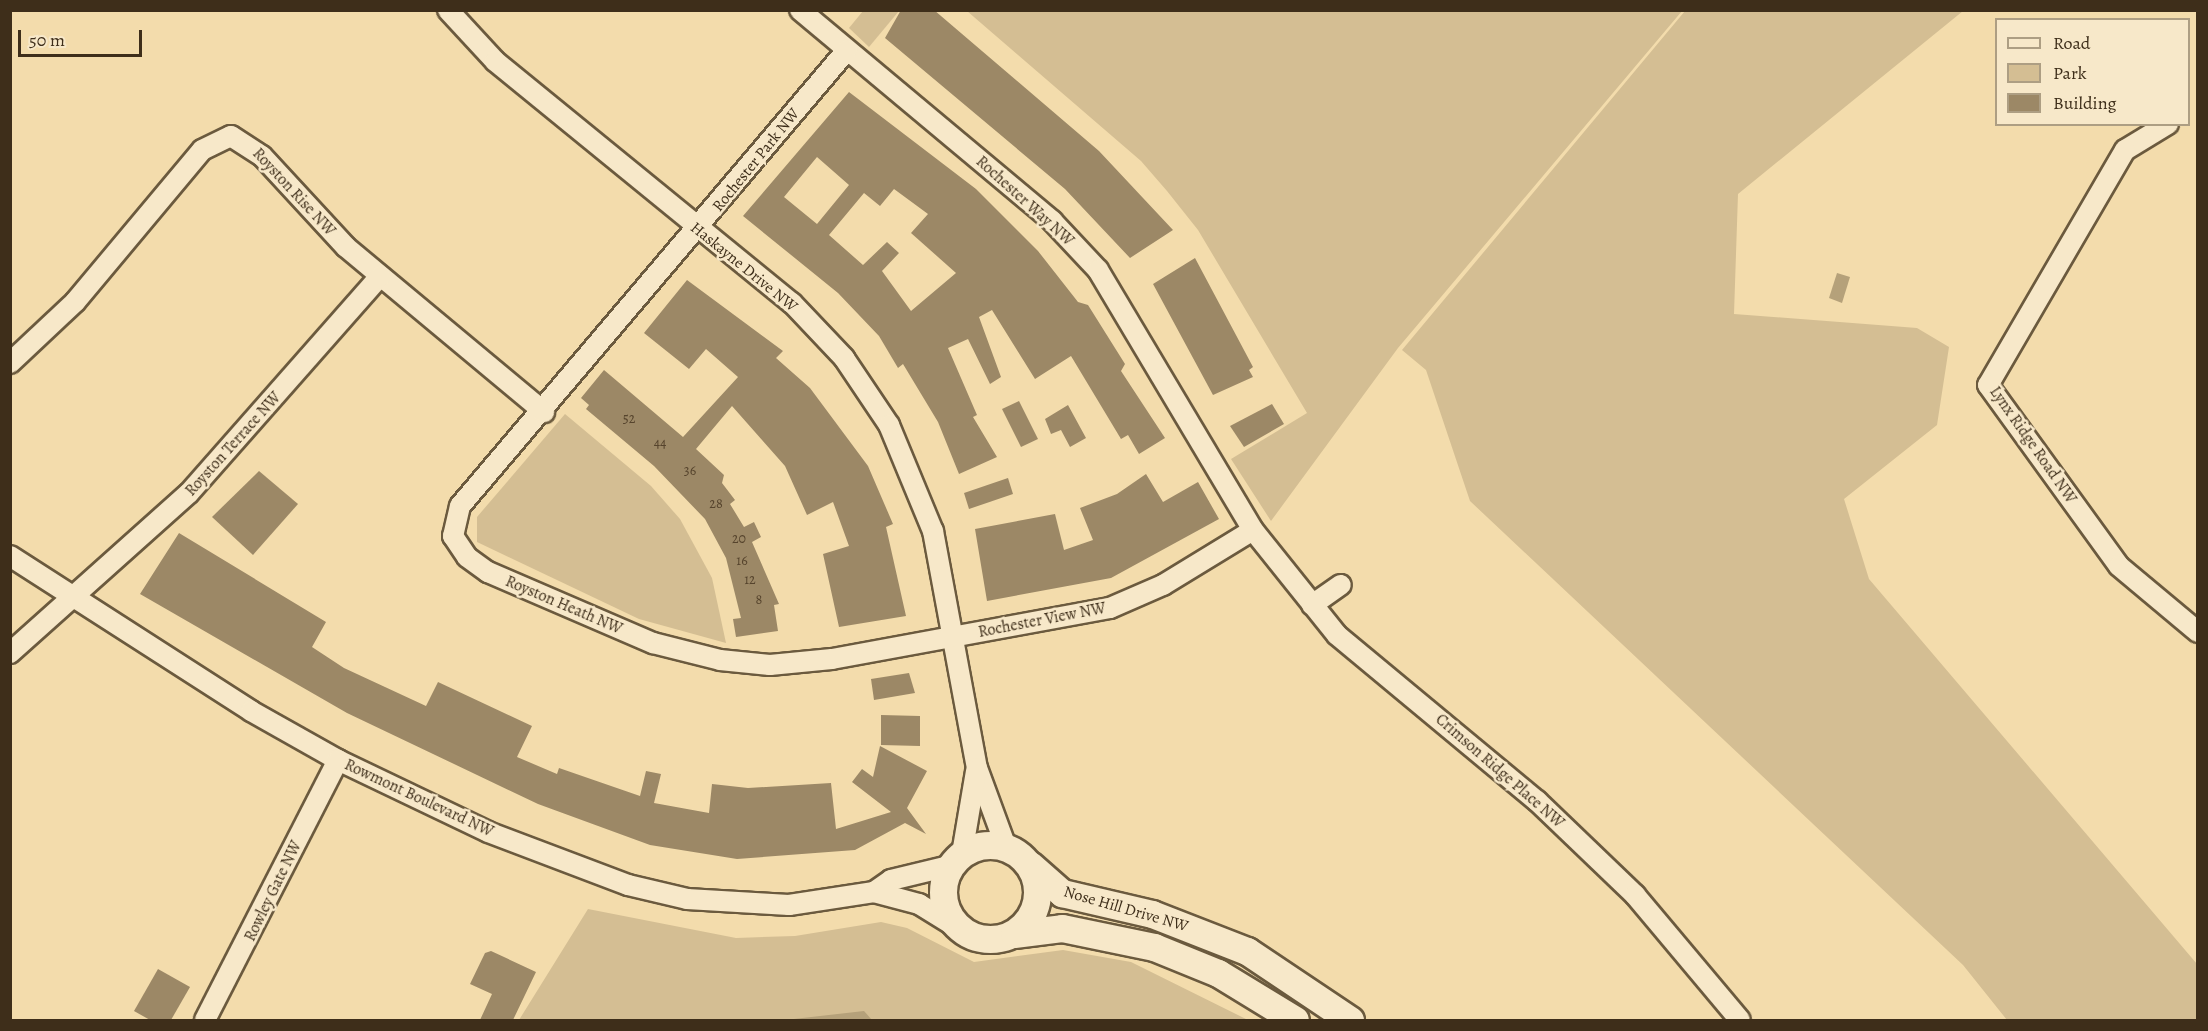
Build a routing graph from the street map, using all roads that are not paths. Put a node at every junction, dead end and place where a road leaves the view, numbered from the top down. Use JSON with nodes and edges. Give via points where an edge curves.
{"nodes":[{"id":1,"x":448,"y":10,"type":"edge"},
{"id":2,"x":800,"y":10,"type":"edge"},
{"id":3,"x":847,"y":50,"type":"junction"},
{"id":4,"x":2165,"y":126,"type":"edge"},
{"id":5,"x":698,"y":230,"type":"junction"},
{"id":6,"x":380,"y":276,"type":"junction"},
{"id":7,"x":617,"y":325,"type":"joint"},
{"id":8,"x":10,"y":363,"type":"edge"},
{"id":9,"x":544,"y":412,"type":"junction"},
{"id":10,"x":1253,"y":530,"type":"junction"},
{"id":11,"x":10,"y":556,"type":"edge"},
{"id":12,"x":1341,"y":585,"type":"dead end"},
{"id":13,"x":72,"y":598,"type":"junction"},
{"id":14,"x":1312,"y":605,"type":"junction"},
{"id":15,"x":2198,"y":632,"type":"edge"},
{"id":16,"x":956,"y":637,"type":"junction"},
{"id":17,"x":10,"y":653,"type":"edge"},
{"id":18,"x":338,"y":760,"type":"junction"},
{"id":19,"x":977,"y":768,"type":"junction"},
{"id":20,"x":1006,"y":847,"type":"junction"},
{"id":21,"x":958,"y":860,"type":"junction"},
{"id":22,"x":1030,"y":865,"type":"junction"},
{"id":23,"x":874,"y":892,"type":"junction"},
{"id":24,"x":961,"y":930,"type":"junction"},
{"id":25,"x":1014,"y":934,"type":"junction"},
{"id":26,"x":205,"y":1020,"type":"edge"},
{"id":27,"x":1294,"y":1020,"type":"edge"},
{"id":28,"x":1350,"y":1020,"type":"edge"},
{"id":29,"x":1740,"y":1020,"type":"edge"}],
"edges":[{"from":1,"to":5,"type":"street","name":"Haskayne Drive NW","via":[[495,61]]},
{"from":2,"to":3,"type":"street","name":"Rochester Way NW"},
{"from":3,"to":5,"type":"street","name":"Rochester Park NW"},
{"from":3,"to":10,"type":"street","name":"Rochester Way NW","via":[[1052,221],[1098,270]]},
{"from":4,"to":15,"type":"street","name":"Lynx Ridge Road NW","via":[[2125,150],[1988,386],[2119,566]]},
{"from":5,"to":7,"type":"street","name":"Rochester Park NW"},
{"from":5,"to":16,"type":"street","name":"Haskayne Drive NW","via":[[792,303],[844,358],[889,425],[931,522]]},
{"from":6,"to":8,"type":"street","name":"Royston Rise NW","via":[[315,217],[243,140],[223,138],[202,150],[75,302]]},
{"from":6,"to":9,"type":"street","name":"Royston Rise NW"},
{"from":6,"to":13,"type":"street","name":"Royston Terrace NW","via":[[215,467]]},
{"from":7,"to":9,"type":"street","name":"Royston Heath NW"},
{"from":9,"to":16,"type":"street","name":"Royston Heath NW","via":[[460,507],[453,536],[467,557],[488,572],[652,643],[720,660],[770,665],[832,659]]},
{"from":10,"to":14,"type":"street","name":"Crimson Ridge Place NW"},
{"from":10,"to":16,"type":"street","name":"Rochester View NW","via":[[1163,585],[1110,608]]},
{"from":11,"to":13,"type":"street","name":"Rowmont Boulevard NW"},
{"from":12,"to":14,"type":"street"},
{"from":13,"to":17,"type":"street","name":"Royston Terrace NW"},
{"from":13,"to":18,"type":"street","name":"Rowmont Boulevard NW"},
{"from":14,"to":29,"type":"street","name":"Crimson Ridge Place NW","via":[[1337,635],[1538,801],[1635,895]]},
{"from":16,"to":19,"type":"street","name":"Haskayne Drive NW"},
{"from":18,"to":23,"type":"street","name":"Rowmont Boulevard NW","via":[[488,832],[648,890],[738,905],[789,906]]},
{"from":18,"to":26,"type":"street","name":"Rowley Gate NW"},
{"from":19,"to":20,"type":"street","name":"Haskayne Drive NW"},
{"from":19,"to":21,"type":"street","name":"Haskayne Drive NW"},
{"from":20,"to":21,"type":"street","via":[[991,844]]},
{"from":20,"to":22,"type":"street"},
{"from":21,"to":23,"type":"street","name":"Rowmont Boulevard NW","via":[[891,880]]},
{"from":21,"to":24,"type":"street","via":[[944,898]]},
{"from":22,"to":25,"type":"street","via":[[1036,895]]},
{"from":22,"to":28,"type":"street","name":"Nose Hill Drive NW","via":[[1062,893],[1152,914],[1248,951]]},
{"from":23,"to":24,"type":"street","name":"Rowmont Boulevard NW","via":[[919,904]]},
{"from":24,"to":25,"type":"street","via":[[984,939]]},
{"from":25,"to":27,"type":"street","name":"Nose Hill Drive NW","via":[[1069,928],[1154,947],[1233,981]]}]}
